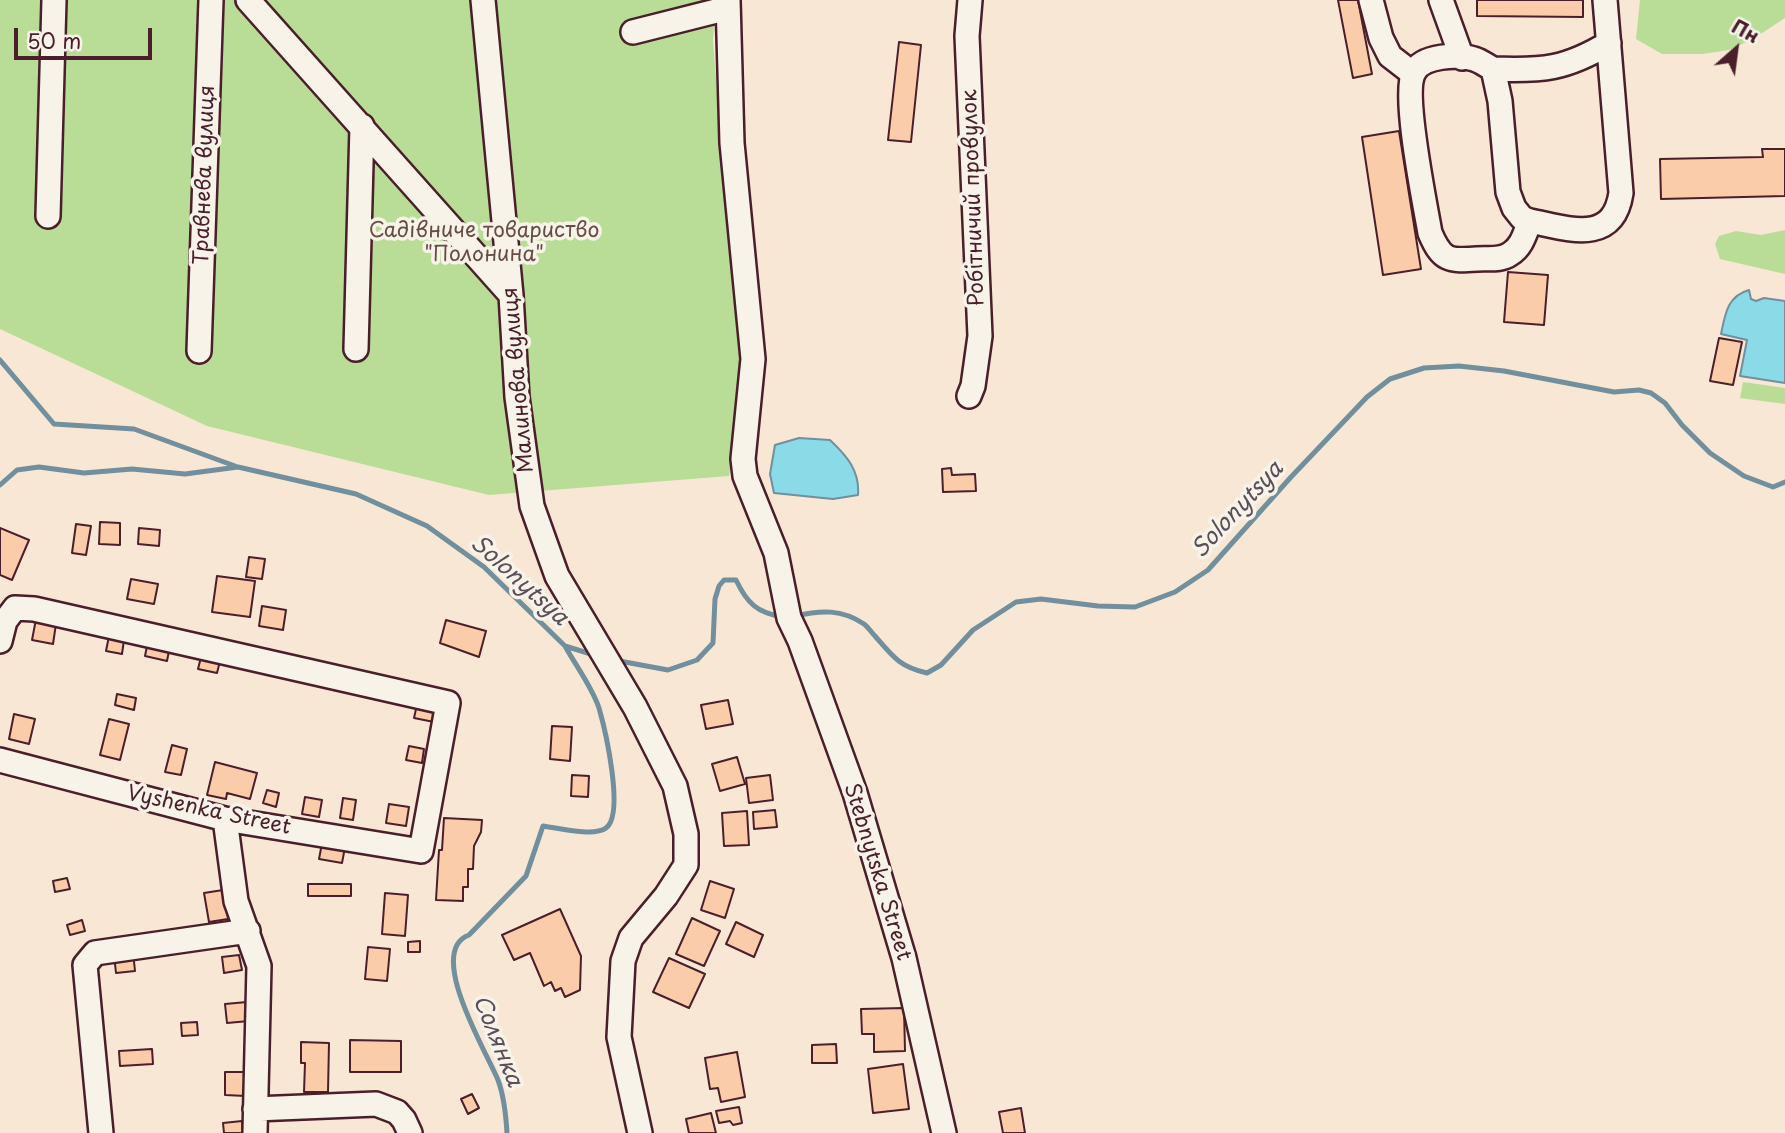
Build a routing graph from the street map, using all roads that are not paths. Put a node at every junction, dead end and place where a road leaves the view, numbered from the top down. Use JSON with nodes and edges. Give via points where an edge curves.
{"nodes":[{"id":1,"x":54,"y":0,"type":"edge"},
{"id":2,"x":211,"y":0,"type":"edge"},
{"id":3,"x":248,"y":0,"type":"edge"},
{"id":4,"x":482,"y":0,"type":"edge"},
{"id":5,"x":970,"y":0,"type":"edge"},
{"id":6,"x":1371,"y":0,"type":"edge"},
{"id":7,"x":1441,"y":0,"type":"edge"},
{"id":8,"x":1605,"y":0,"type":"edge"},
{"id":9,"x":728,"y":4,"type":"edge"},
{"id":10,"x":633,"y":32,"type":"dead end"},
{"id":11,"x":1609,"y":43,"type":"junction"},
{"id":12,"x":1462,"y":58,"type":"junction"},
{"id":13,"x":1493,"y":69,"type":"junction"},
{"id":14,"x":1412,"y":73,"type":"junction"},
{"id":15,"x":362,"y":126,"type":"junction"},
{"id":16,"x":48,"y":216,"type":"dead end"},
{"id":17,"x":1530,"y":221,"type":"junction"},
{"id":18,"x":511,"y":295,"type":"junction"},
{"id":19,"x":356,"y":349,"type":"dead end"},
{"id":20,"x":199,"y":351,"type":"dead end"},
{"id":21,"x":969,"y":396,"type":"dead end"},
{"id":22,"x":0,"y":641,"type":"edge"},
{"id":23,"x":0,"y":760,"type":"edge"},
{"id":24,"x":225,"y":819,"type":"junction"},
{"id":25,"x":248,"y":931,"type":"junction"},
{"id":26,"x":256,"y":1109,"type":"junction"},
{"id":27,"x":101,"y":1133,"type":"edge"},
{"id":28,"x":254,"y":1133,"type":"edge"},
{"id":29,"x":410,"y":1133,"type":"edge"},
{"id":30,"x":640,"y":1133,"type":"edge"},
{"id":31,"x":944,"y":1133,"type":"edge"}],
"edges":[{"from":1,"to":16,"type":"street"},
{"from":2,"to":20,"type":"street","name":"Травнева вулиця"},
{"from":3,"to":15,"type":"street"},
{"from":4,"to":18,"type":"street","name":"Малинова вулиця"},
{"from":5,"to":21,"type":"street","name":"Робітничий провулок","via":[[967,36],[980,336]]},
{"from":6,"to":14,"type":"street","via":[[1390,57]]},
{"from":7,"to":12,"type":"street"},
{"from":8,"to":11,"type":"street"},
{"from":9,"to":10,"type":"street"},
{"from":9,"to":31,"type":"street","name":"Stebnytska Street","via":[[732,143],[753,359],[745,476],[776,553],[789,618],[862,818],[904,958]]},
{"from":11,"to":13,"type":"street","via":[[1562,66]]},
{"from":11,"to":17,"type":"street","via":[[1619,205],[1605,225],[1590,231]]},
{"from":12,"to":13,"type":"street"},
{"from":12,"to":14,"type":"street","via":[[1432,58]]},
{"from":13,"to":17,"type":"street","via":[[1508,192],[1514,208]]},
{"from":14,"to":17,"type":"street","via":[[1411,121],[1430,233],[1437,250],[1463,262],[1509,255],[1521,245]]},
{"from":15,"to":18,"type":"street"},
{"from":15,"to":19,"type":"street"},
{"from":18,"to":30,"type":"street","name":"Малинова вулиця","via":[[517,397],[532,506],[557,576],[635,707],[675,786],[686,834],[686,865],[631,938],[623,961],[619,1037]]},
{"from":22,"to":24,"type":"street","name":"Vyshenka Street","via":[[5,621],[15,608],[34,609],[448,703],[421,850]]},
{"from":23,"to":24,"type":"street","name":"Vyshenka Street"},
{"from":24,"to":25,"type":"street","via":[[236,901]]},
{"from":25,"to":26,"type":"street","via":[[259,966]]},
{"from":25,"to":27,"type":"street","via":[[95,953],[85,965]]},
{"from":26,"to":28,"type":"street"},
{"from":26,"to":29,"type":"street","via":[[376,1104],[397,1112]]}]}
